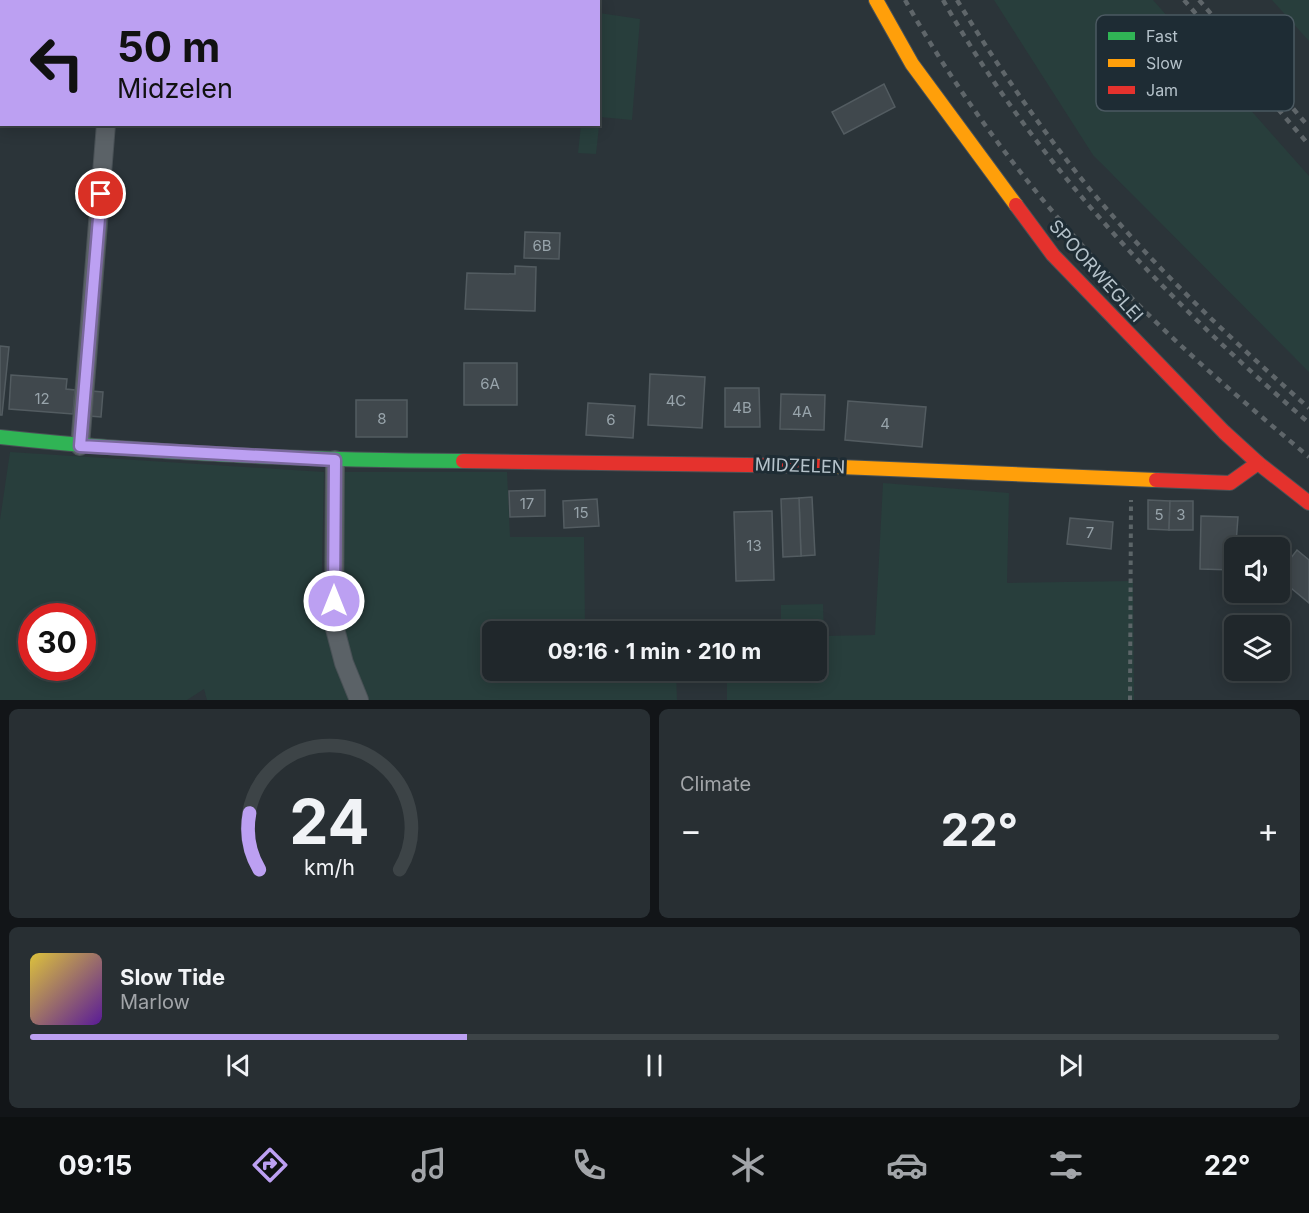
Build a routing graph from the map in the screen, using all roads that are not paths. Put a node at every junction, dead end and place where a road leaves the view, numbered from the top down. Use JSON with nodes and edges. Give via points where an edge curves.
{"nodes":[{"id":1,"x":876,"y":0,"type":"edge"},
{"id":2,"x":106,"y":126,"type":"edge"},
{"id":3,"x":0,"y":437,"type":"edge"},
{"id":4,"x":80,"y":446,"type":"junction"},
{"id":5,"x":335,"y":460,"type":"junction"},
{"id":6,"x":1258,"y":463,"type":"junction"},
{"id":7,"x":1309,"y":503,"type":"edge"},
{"id":8,"x":359,"y":700,"type":"edge"}],
"edges":[{"from":1,"to":6,"type":"street","name":"SPOORWEGLEI","via":[[912,64],[1053,255]]},
{"from":2,"to":4,"type":"street"},
{"from":3,"to":4,"type":"street","name":"MIDZELEN"},
{"from":4,"to":5,"type":"street","name":"MIDZELEN"},
{"from":5,"to":6,"type":"street","name":"MIDZELEN","via":[[792,465],[1230,483]]},
{"from":5,"to":8,"type":"street","via":[[334,625]]},
{"from":6,"to":7,"type":"street","name":"SPOORWEGLEI"}]}
